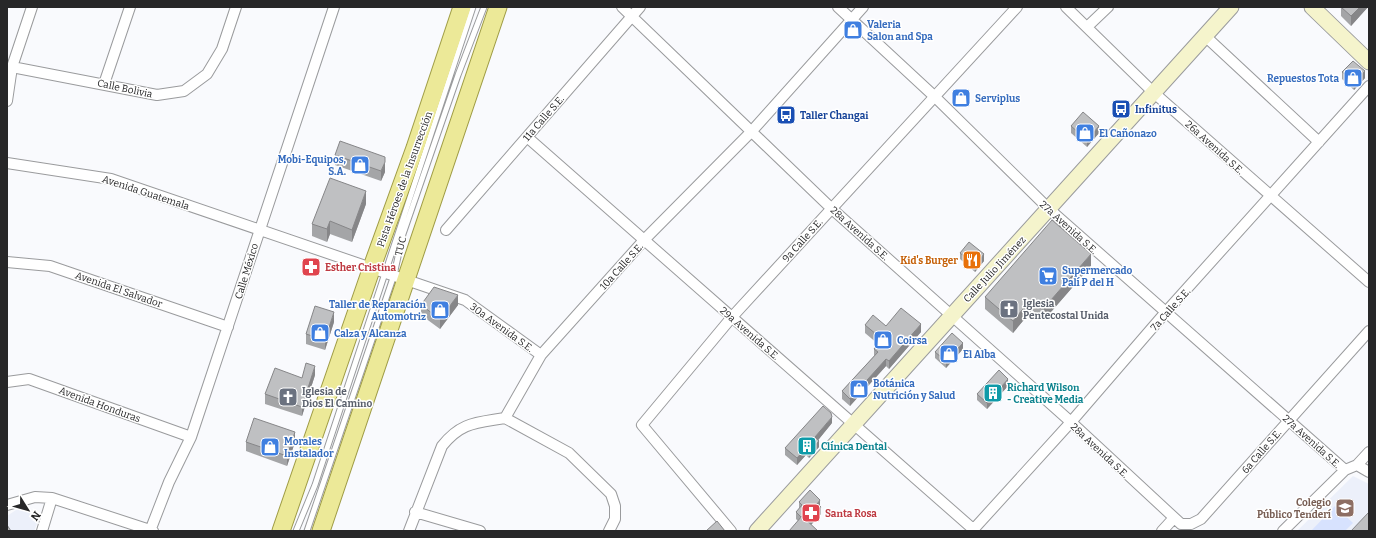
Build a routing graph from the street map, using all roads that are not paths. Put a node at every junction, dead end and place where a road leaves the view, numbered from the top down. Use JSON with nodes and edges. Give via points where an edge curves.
{"nodes":[{"id":1,"x":32,"y":7,"type":"edge"},
{"id":2,"x":130,"y":7,"type":"edge"},
{"id":3,"x":236,"y":7,"type":"edge"},
{"id":4,"x":334,"y":7,"type":"edge"},
{"id":5,"x":462,"y":7,"type":"edge"},
{"id":6,"x":473,"y":7,"type":"edge"},
{"id":7,"x":484,"y":7,"type":"edge"},
{"id":8,"x":498,"y":7,"type":"edge"},
{"id":9,"x":622,"y":7,"type":"edge"},
{"id":10,"x":640,"y":7,"type":"edge"},
{"id":11,"x":838,"y":7,"type":"edge"},
{"id":12,"x":863,"y":7,"type":"edge"},
{"id":13,"x":1016,"y":7,"type":"edge"},
{"id":14,"x":1066,"y":7,"type":"edge"},
{"id":15,"x":1108,"y":7,"type":"edge"},
{"id":16,"x":1231,"y":7,"type":"edge"},
{"id":17,"x":1312,"y":7,"type":"edge"},
{"id":18,"x":631,"y":16,"type":"junction"},
{"id":19,"x":851,"y":21,"type":"junction"},
{"id":20,"x":1087,"y":28,"type":"junction"},
{"id":21,"x":1204,"y":35,"type":"junction"},
{"id":22,"x":1369,"y":62,"type":"edge"},
{"id":23,"x":12,"y":67,"type":"junction"},
{"id":24,"x":104,"y":84,"type":"junction"},
{"id":25,"x":1369,"y":86,"type":"edge"},
{"id":26,"x":1153,"y":92,"type":"junction"},
{"id":27,"x":934,"y":96,"type":"junction"},
{"id":28,"x":7,"y":101,"type":"edge"},
{"id":29,"x":751,"y":132,"type":"junction"},
{"id":30,"x":527,"y":137,"type":"junction"},
{"id":31,"x":1319,"y":142,"type":"junction"},
{"id":32,"x":7,"y":164,"type":"edge"},
{"id":33,"x":1272,"y":197,"type":"junction"},
{"id":34,"x":831,"y":208,"type":"junction"},
{"id":35,"x":1049,"y":209,"type":"junction"},
{"id":36,"x":259,"y":230,"type":"junction"},
{"id":37,"x":446,"y":230,"type":"dead end"},
{"id":38,"x":645,"y":239,"type":"junction"},
{"id":39,"x":7,"y":262,"type":"edge"},
{"id":40,"x":390,"y":273,"type":"junction"},
{"id":41,"x":1369,"y":282,"type":"edge"},
{"id":42,"x":1165,"y":313,"type":"junction"},
{"id":43,"x":951,"y":316,"type":"junction"},
{"id":44,"x":732,"y":317,"type":"junction"},
{"id":45,"x":228,"y":327,"type":"junction"},
{"id":46,"x":1369,"y":331,"type":"edge"},
{"id":47,"x":541,"y":355,"type":"junction"},
{"id":48,"x":7,"y":382,"type":"edge"},
{"id":49,"x":504,"y":418,"type":"junction"},
{"id":50,"x":1289,"y":420,"type":"junction"},
{"id":51,"x":1071,"y":422,"type":"junction"},
{"id":52,"x":853,"y":424,"type":"junction"},
{"id":53,"x":191,"y":437,"type":"junction"},
{"id":54,"x":1369,"y":452,"type":"edge"},
{"id":55,"x":1357,"y":465,"type":"junction"},
{"id":56,"x":1345,"y":470,"type":"junction"},
{"id":57,"x":1369,"y":472,"type":"edge"},
{"id":58,"x":52,"y":498,"type":"junction"},
{"id":59,"x":7,"y":505,"type":"edge"},
{"id":60,"x":415,"y":512,"type":"junction"},
{"id":61,"x":1173,"y":519,"type":"junction"},
{"id":62,"x":972,"y":530,"type":"edge"},
{"id":63,"x":42,"y":531,"type":"edge"},
{"id":64,"x":151,"y":531,"type":"edge"},
{"id":65,"x":281,"y":531,"type":"edge"},
{"id":66,"x":296,"y":531,"type":"edge"},
{"id":67,"x":307,"y":531,"type":"edge"},
{"id":68,"x":321,"y":531,"type":"edge"},
{"id":69,"x":409,"y":531,"type":"edge"},
{"id":70,"x":480,"y":531,"type":"edge"},
{"id":71,"x":609,"y":531,"type":"edge"},
{"id":72,"x":731,"y":531,"type":"edge"},
{"id":73,"x":757,"y":531,"type":"edge"},
{"id":74,"x":1162,"y":531,"type":"edge"},
{"id":75,"x":1283,"y":531,"type":"edge"}],
"edges":[{"from":1,"to":23,"type":"street"},
{"from":2,"to":24,"type":"street"},
{"from":3,"to":24,"type":"street","name":"Calle Bolivia","via":[[222,49],[207,74],[184,92],[157,95]]},
{"from":4,"to":36,"type":"street","name":"Calle México"},
{"from":5,"to":40,"type":"main road","name":"Pista Héroes de la Insurrección","via":[[415,148]]},
{"from":6,"to":40,"type":"lane","name":"TUC","via":[[389,258]]},
{"from":7,"to":40,"type":"lane","name":"TUC"},
{"from":8,"to":40,"type":"main road","name":"Pista Héroes de la Insurrección"},
{"from":9,"to":18,"type":"street","name":"28a Avenida S.E."},
{"from":10,"to":18,"type":"street","name":"11a Calle S.E."},
{"from":11,"to":19,"type":"street","name":"27a Avenida S.E."},
{"from":12,"to":19,"type":"street","name":"10a Calle S.E."},
{"from":13,"to":27,"type":"street","name":"9a Calle S.E."},
{"from":14,"to":20,"type":"street","name":"26a Avenida S.E."},
{"from":15,"to":20,"type":"street"},
{"from":16,"to":21,"type":"main road","name":"Calle Julio Jiménez"},
{"from":17,"to":22,"type":"main road"},
{"from":18,"to":29,"type":"street","name":"28a Avenida S.E."},
{"from":18,"to":30,"type":"street","name":"11a Calle S.E."},
{"from":19,"to":27,"type":"street","name":"27a Avenida S.E."},
{"from":19,"to":29,"type":"street","name":"10a Calle S.E."},
{"from":20,"to":26,"type":"street","name":"26a Avenida S.E."},
{"from":21,"to":26,"type":"main road","name":"Calle Julio Jiménez"},
{"from":21,"to":31,"type":"street"},
{"from":23,"to":24,"type":"street","name":"Calle Bolivia"},
{"from":23,"to":28,"type":"street"},
{"from":25,"to":31,"type":"street","name":"7a Calle S.E."},
{"from":26,"to":33,"type":"street","name":"26a Avenida S.E."},
{"from":26,"to":35,"type":"main road","name":"Calle Julio Jiménez"},
{"from":27,"to":34,"type":"street","name":"9a Calle S.E."},
{"from":27,"to":35,"type":"street","name":"27a Avenida S.E."},
{"from":29,"to":34,"type":"street","name":"28a Avenida S.E."},
{"from":29,"to":38,"type":"street","name":"10a Calle S.E."},
{"from":30,"to":37,"type":"street","name":"11a Calle S.E."},
{"from":30,"to":38,"type":"street","name":"29a Avenida S.E."},
{"from":31,"to":33,"type":"street","name":"7a Calle S.E."},
{"from":32,"to":36,"type":"street","name":"Avenida Guatemala","via":[[111,179]]},
{"from":33,"to":41,"type":"street","name":"26a Avenida S.E."},
{"from":33,"to":42,"type":"street","name":"7a Calle S.E."},
{"from":34,"to":43,"type":"street","name":"28a Avenida S.E."},
{"from":34,"to":44,"type":"street","name":"9a Calle S.E."},
{"from":35,"to":42,"type":"street","name":"27a Avenida S.E."},
{"from":35,"to":43,"type":"main road","name":"Calle Julio Jiménez"},
{"from":36,"to":40,"type":"street","name":"30a Avenida S.E."},
{"from":36,"to":45,"type":"street","name":"Calle México"},
{"from":38,"to":44,"type":"street","name":"29a Avenida S.E."},
{"from":38,"to":47,"type":"street","name":"10a Calle S.E."},
{"from":39,"to":45,"type":"street","name":"Avenida El Salvador","via":[[50,266]]},
{"from":40,"to":47,"type":"street","name":"30a Avenida S.E.","via":[[465,300]]},
{"from":40,"to":65,"type":"main road","name":"Pista Héroes de la Insurrección"},
{"from":40,"to":66,"type":"lane","name":"TUC","via":[[315,485]]},
{"from":40,"to":67,"type":"lane","name":"TUC"},
{"from":40,"to":68,"type":"main road","name":"Pista Héroes de la Insurrección"},
{"from":42,"to":50,"type":"street","name":"27a Avenida S.E."},
{"from":42,"to":51,"type":"street","name":"7a Calle S.E."},
{"from":43,"to":51,"type":"street","name":"28a Avenida S.E."},
{"from":43,"to":52,"type":"main road","name":"Calle Julio Jiménez"},
{"from":44,"to":52,"type":"street","name":"29a Avenida S.E."},
{"from":44,"to":72,"type":"street","name":"9a Calle S.E.","via":[[642,425]]},
{"from":45,"to":53,"type":"street","name":"Calle México"},
{"from":46,"to":50,"type":"street","name":"6a Calle S.E."},
{"from":47,"to":49,"type":"street","name":"10a Calle S.E."},
{"from":48,"to":53,"type":"street","name":"Avenida Honduras","via":[[29,379]]},
{"from":49,"to":60,"type":"street","via":[[465,425],[451,434],[442,446]]},
{"from":49,"to":71,"type":"street","via":[[569,453],[611,494],[615,506],[615,519]]},
{"from":50,"to":56,"type":"street","name":"27a Avenida S.E."},
{"from":50,"to":61,"type":"street","name":"6a Calle S.E.","via":[[1201,519],[1191,524],[1181,524]]},
{"from":51,"to":61,"type":"street","name":"28a Avenida S.E."},
{"from":51,"to":62,"type":"street","name":"7a Calle S.E."},
{"from":52,"to":62,"type":"street","name":"29a Avenida S.E."},
{"from":52,"to":73,"type":"main road","name":"Calle Julio Jiménez"},
{"from":53,"to":64,"type":"street","name":"Calle México","via":[[169,482]]},
{"from":54,"to":55,"type":"street"},
{"from":55,"to":56,"type":"street"},
{"from":55,"to":57,"type":"street","name":"27a Avenida S.E."},
{"from":56,"to":75,"type":"street"},
{"from":58,"to":59,"type":"street","via":[[35,497]]},
{"from":58,"to":63,"type":"street"},
{"from":58,"to":64,"type":"street"},
{"from":60,"to":69,"type":"street"},
{"from":60,"to":70,"type":"street"},
{"from":61,"to":74,"type":"street"}]}
